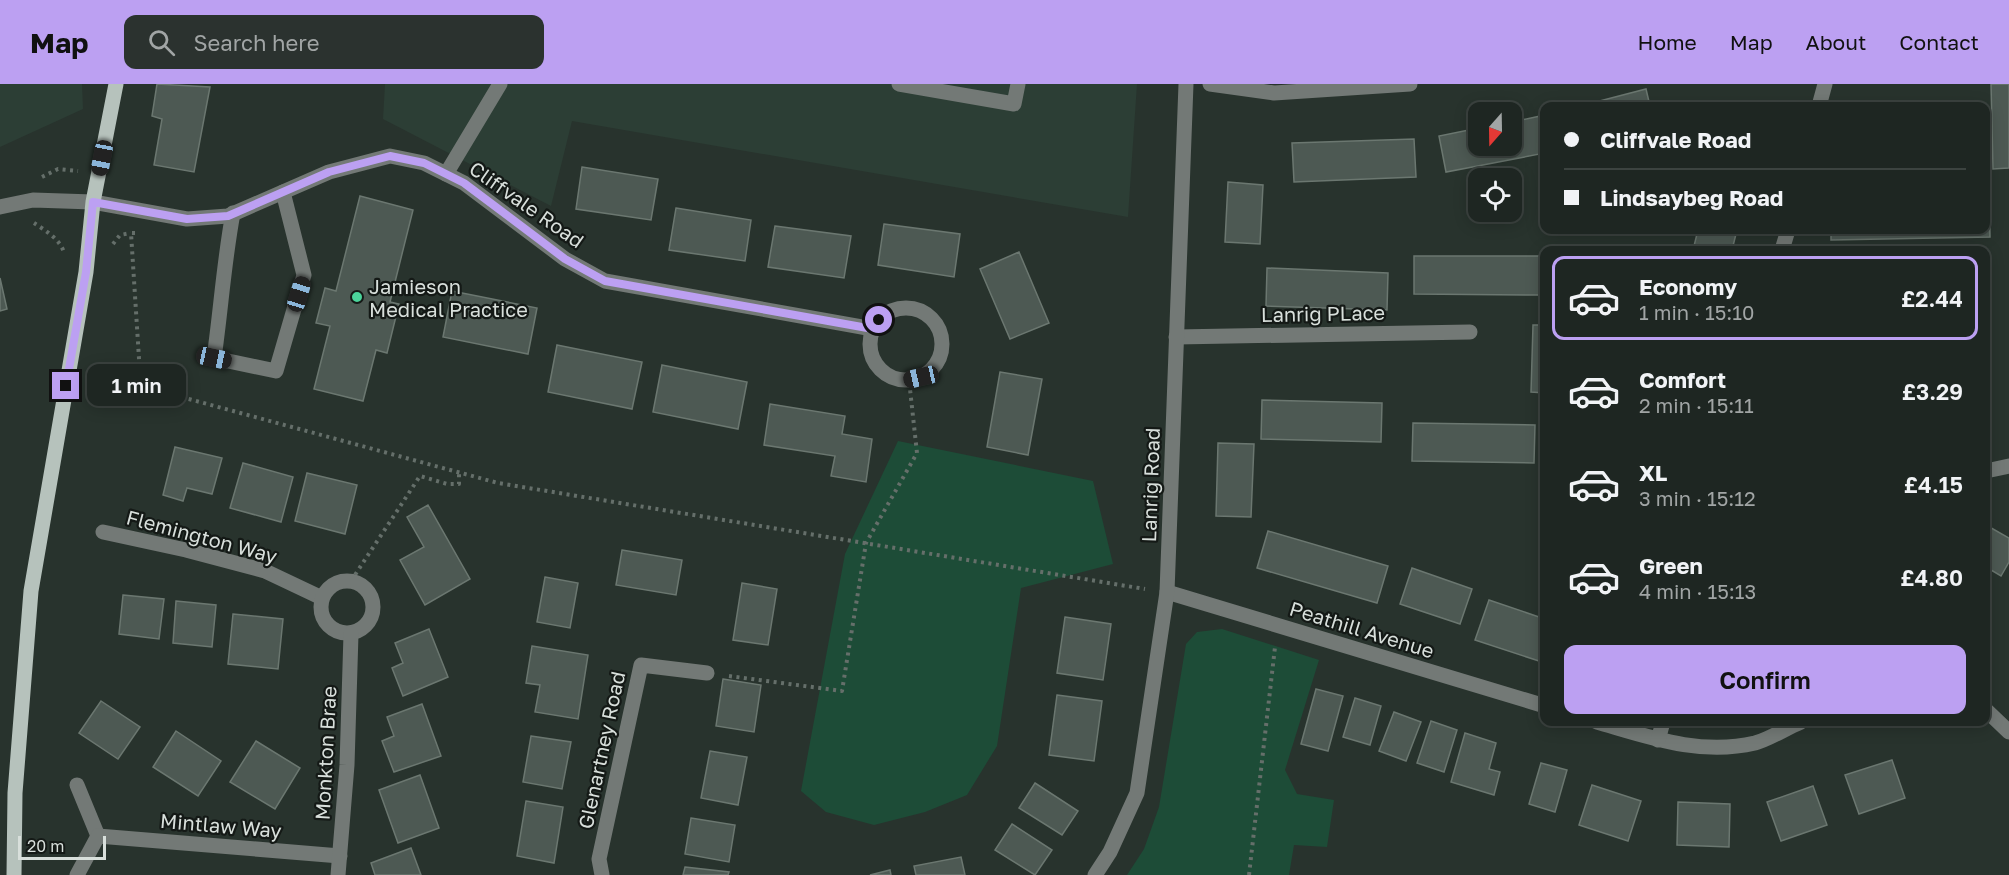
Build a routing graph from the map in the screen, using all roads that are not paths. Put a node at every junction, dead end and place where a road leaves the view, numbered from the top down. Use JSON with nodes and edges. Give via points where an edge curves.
{"nodes":[{"id":1,"x":116,"y":84,"type":"edge"},
{"id":2,"x":500,"y":84,"type":"edge"},
{"id":3,"x":899,"y":84,"type":"edge"},
{"id":4,"x":1018,"y":84,"type":"edge"},
{"id":5,"x":1186,"y":84,"type":"edge"},
{"id":6,"x":1210,"y":84,"type":"edge"},
{"id":7,"x":1410,"y":84,"type":"edge"},
{"id":8,"x":1825,"y":84,"type":"edge"},
{"id":9,"x":1820,"y":102,"type":"edge"},
{"id":10,"x":446,"y":174,"type":"junction"},
{"id":11,"x":283,"y":192,"type":"junction"},
{"id":12,"x":93,"y":202,"type":"junction"},
{"id":13,"x":0,"y":207,"type":"edge"},
{"id":14,"x":233,"y":213,"type":"junction"},
{"id":15,"x":873,"y":329,"type":"junction"},
{"id":16,"x":1470,"y":332,"type":"dead end"},
{"id":17,"x":1176,"y":337,"type":"junction"},
{"id":18,"x":2009,"y":466,"type":"edge"},
{"id":19,"x":1990,"y":470,"type":"edge"},
{"id":20,"x":103,"y":532,"type":"dead end"},
{"id":21,"x":1167,"y":592,"type":"junction"},
{"id":22,"x":322,"y":598,"type":"junction"},
{"id":23,"x":351,"y":633,"type":"junction"},
{"id":24,"x":707,"y":673,"type":"road end"},
{"id":25,"x":1540,"y":704,"type":"edge"},
{"id":26,"x":1990,"y":714,"type":"edge"},
{"id":27,"x":1611,"y":726,"type":"edge"},
{"id":28,"x":1662,"y":726,"type":"edge"},
{"id":29,"x":1792,"y":726,"type":"edge"},
{"id":30,"x":2009,"y":732,"type":"edge"},
{"id":31,"x":1658,"y":740,"type":"junction"},
{"id":32,"x":77,"y":785,"type":"dead end"},
{"id":33,"x":98,"y":837,"type":"junction"},
{"id":34,"x":340,"y":856,"type":"junction"},
{"id":35,"x":14,"y":875,"type":"edge"},
{"id":36,"x":77,"y":875,"type":"edge"},
{"id":37,"x":338,"y":875,"type":"edge"},
{"id":38,"x":602,"y":875,"type":"edge"},
{"id":39,"x":1095,"y":875,"type":"edge"}],
"edges":[{"from":1,"to":12,"type":"main road"},
{"from":2,"to":10,"type":"street"},
{"from":3,"to":4,"type":"street","via":[[1014,104]]},
{"from":5,"to":17,"type":"street","name":"Lanrig Road"},
{"from":6,"to":7,"type":"street","via":[[1274,93]]},
{"from":8,"to":9,"type":"street"},
{"from":10,"to":11,"type":"street","name":"Cliffvale Road","via":[[424,163],[390,156],[329,172]]},
{"from":10,"to":15,"type":"street","name":"Cliffvale Road","via":[[464,183],[565,259],[605,281]]},
{"from":11,"to":14,"type":"street","name":"Cliffvale Road"},
{"from":11,"to":14,"type":"street","via":[[304,275],[276,371],[214,358]]},
{"from":12,"to":13,"type":"street","name":"Cliffvale Road","via":[[33,200]]},
{"from":12,"to":14,"type":"street","name":"Cliffvale Road","via":[[187,219]]},
{"from":12,"to":35,"type":"main road","via":[[86,272],[31,591],[15,793]]},
{"from":15,"to":15,"type":"street","via":[[871,347],[885,374],[897,379],[921,377],[939,360],[942,348],[938,326],[921,311],[899,308],[888,313]]},
{"from":16,"to":17,"type":"street","name":"Lanrig PLace"},
{"from":17,"to":21,"type":"street","name":"Lanrig Road"},
{"from":18,"to":19,"type":"street"},
{"from":20,"to":22,"type":"street","name":"Flemington Way","via":[[265,571]]},
{"from":21,"to":25,"type":"street","name":"Peathill Avenue"},
{"from":21,"to":39,"type":"street","name":"Lanrig Road","via":[[1137,793]]},
{"from":22,"to":23,"type":"street","via":[[327,625]]},
{"from":22,"to":23,"type":"street","via":[[337,583],[351,581],[365,588],[374,604],[370,621]]},
{"from":23,"to":34,"type":"street","name":"Monkton Brae","via":[[348,765]]},
{"from":24,"to":38,"type":"street","name":"Glenartney Road","via":[[641,665],[599,859]]},
{"from":26,"to":30,"type":"street"},
{"from":27,"to":31,"type":"street"},
{"from":28,"to":31,"type":"street"},
{"from":29,"to":31,"type":"street","via":[[1756,743],[1706,749]]},
{"from":32,"to":33,"type":"street"},
{"from":33,"to":34,"type":"street","name":"Mintlaw Way"},
{"from":33,"to":36,"type":"street"},
{"from":34,"to":37,"type":"street","name":"Monkton Brae"}]}
